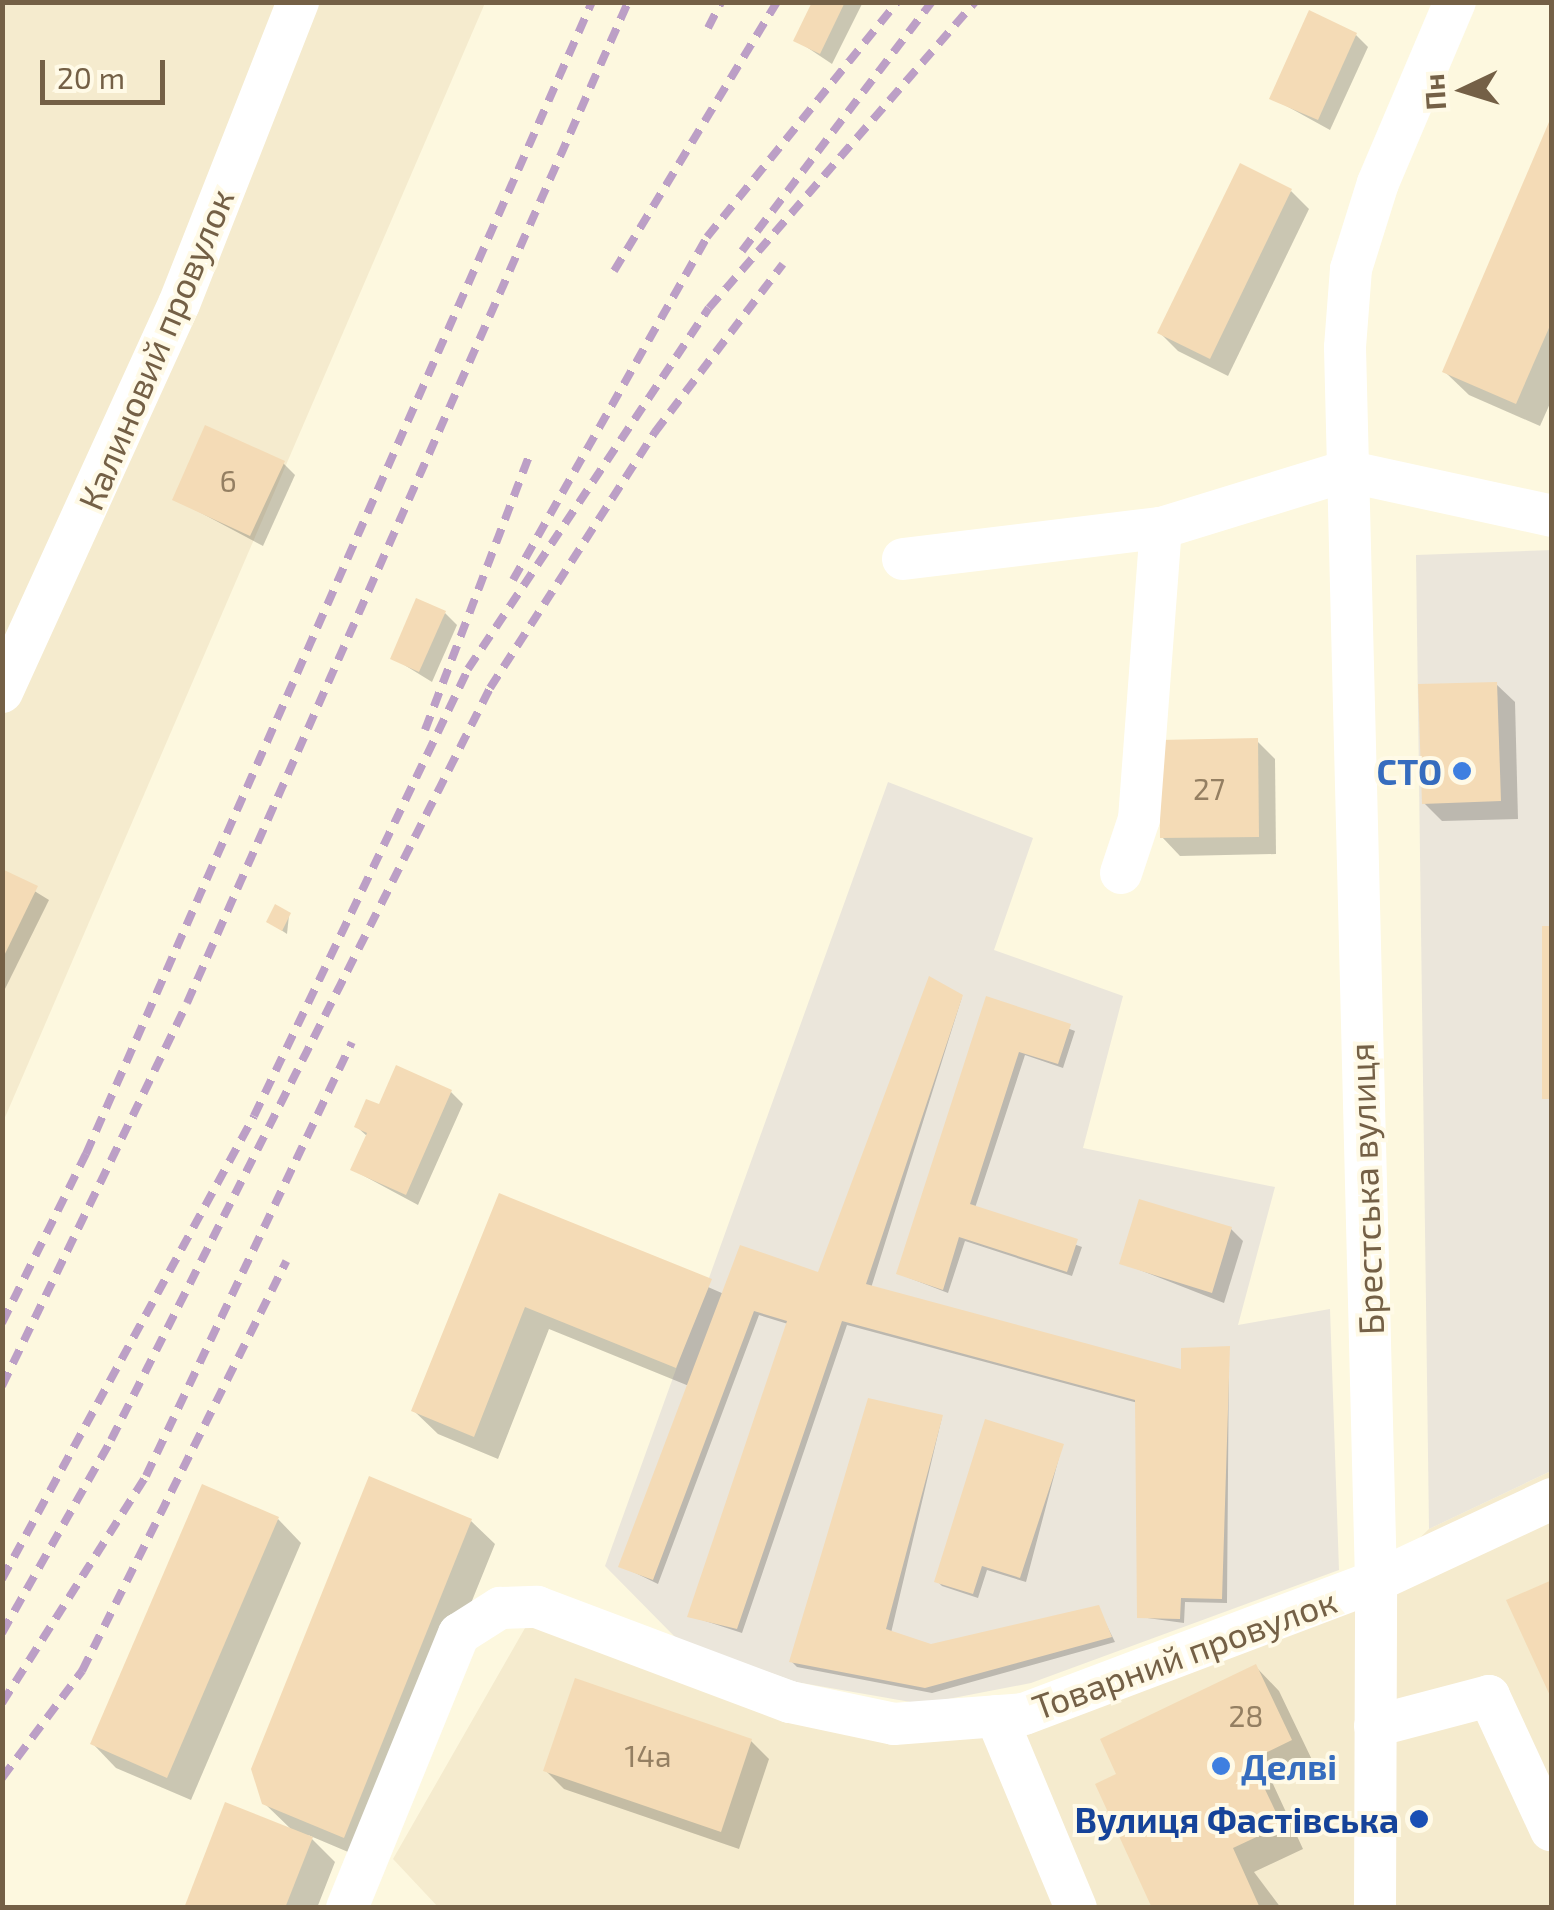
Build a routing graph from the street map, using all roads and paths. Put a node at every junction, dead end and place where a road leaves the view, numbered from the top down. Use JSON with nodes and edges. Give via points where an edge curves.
{"nodes":[{"id":1,"x":298,"y":2,"type":"edge"},
{"id":2,"x":1456,"y":2,"type":"edge"},
{"id":3,"x":1346,"y":471,"type":"junction"},
{"id":4,"x":1552,"y":516,"type":"edge"},
{"id":5,"x":1161,"y":528,"type":"junction"},
{"id":6,"x":903,"y":559,"type":"dead end"},
{"id":7,"x":2,"y":692,"type":"edge"},
{"id":8,"x":1122,"y":872,"type":"dead end"},
{"id":9,"x":1552,"y":1500,"type":"edge"},
{"id":10,"x":1376,"y":1581,"type":"junction"},
{"id":11,"x":996,"y":1716,"type":"junction"},
{"id":12,"x":1375,"y":1726,"type":"junction"},
{"id":13,"x":1551,"y":1830,"type":"edge"},
{"id":14,"x":347,"y":1908,"type":"edge"},
{"id":15,"x":1076,"y":1908,"type":"edge"},
{"id":16,"x":1374,"y":1908,"type":"edge"}],
"edges":[{"from":1,"to":7,"type":"street","name":"Калиновий провулок","via":[[179,304]]},
{"from":2,"to":3,"type":"street","name":"Брестська вулиця","via":[[1351,270]]},
{"from":3,"to":4,"type":"street"},
{"from":3,"to":5,"type":"street"},
{"from":3,"to":10,"type":"street","name":"Брестська вулиця"},
{"from":5,"to":6,"type":"street"},
{"from":5,"to":8,"type":"street","via":[[1139,818]]},
{"from":9,"to":10,"type":"street","name":"Товарний провулок"},
{"from":10,"to":11,"type":"street","name":"Товарний провулок","via":[[1024,1714]]},
{"from":10,"to":12,"type":"street","name":"Брестська вулиця"},
{"from":11,"to":14,"type":"street","name":"Товарний провулок","via":[[894,1724],[790,1702],[537,1607],[500,1608],[459,1634]]},
{"from":11,"to":15,"type":"street"},
{"from":12,"to":13,"type":"street","via":[[1471,1693],[1489,1696]]},
{"from":12,"to":16,"type":"street","name":"Брестська вулиця"}]}
